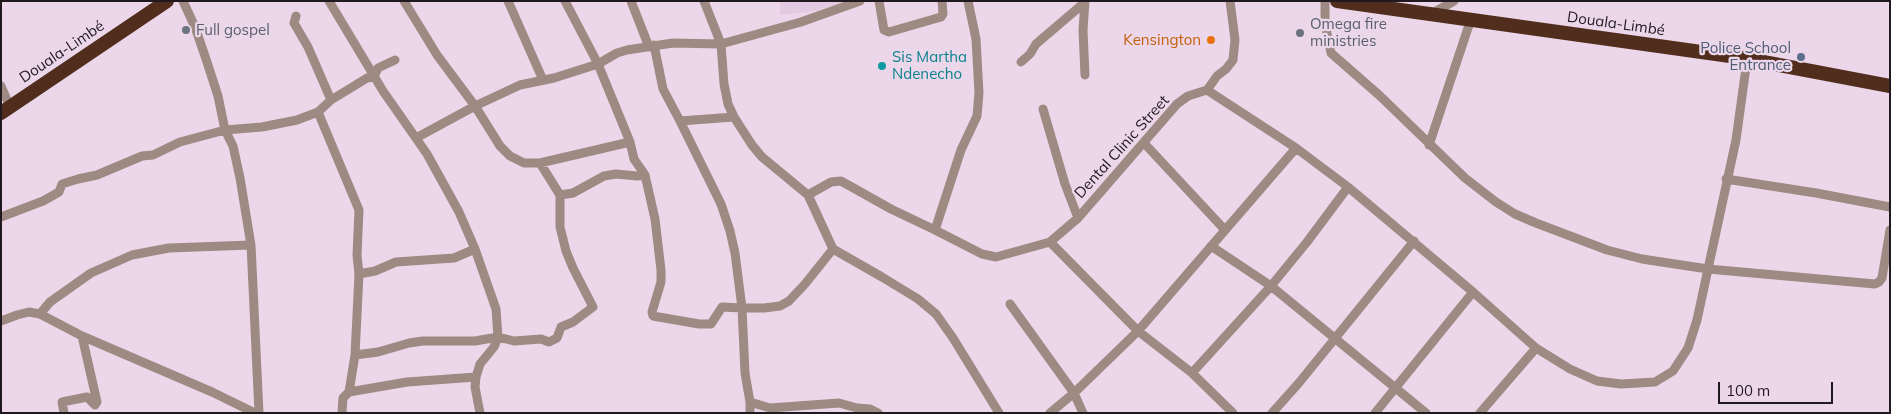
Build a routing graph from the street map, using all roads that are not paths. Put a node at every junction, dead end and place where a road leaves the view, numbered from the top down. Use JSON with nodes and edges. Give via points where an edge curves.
{"nodes":[{"id":1,"x":183,"y":1,"type":"edge"},
{"id":2,"x":329,"y":1,"type":"edge"},
{"id":3,"x":404,"y":1,"type":"edge"},
{"id":4,"x":508,"y":1,"type":"edge"},
{"id":5,"x":565,"y":1,"type":"edge"},
{"id":6,"x":631,"y":1,"type":"edge"},
{"id":7,"x":704,"y":1,"type":"edge"},
{"id":8,"x":860,"y":1,"type":"edge"},
{"id":9,"x":879,"y":1,"type":"edge"},
{"id":10,"x":942,"y":1,"type":"edge"},
{"id":11,"x":968,"y":1,"type":"edge"},
{"id":12,"x":1230,"y":1,"type":"edge"},
{"id":13,"x":1325,"y":1,"type":"edge"},
{"id":14,"x":1337,"y":1,"type":"edge"},
{"id":15,"x":1454,"y":1,"type":"edge"},
{"id":16,"x":166,"y":2,"type":"edge"},
{"id":17,"x":1085,"y":2,"type":"edge"},
{"id":18,"x":1430,"y":14,"type":"junction"},
{"id":19,"x":296,"y":16,"type":"dead end"},
{"id":20,"x":1471,"y":19,"type":"junction"},
{"id":21,"x":721,"y":44,"type":"junction"},
{"id":22,"x":652,"y":46,"type":"junction"},
{"id":23,"x":395,"y":60,"type":"dead end"},
{"id":24,"x":1747,"y":60,"type":"junction"},
{"id":25,"x":1021,"y":62,"type":"dead end"},
{"id":26,"x":598,"y":64,"type":"junction"},
{"id":27,"x":1085,"y":75,"type":"dead end"},
{"id":28,"x":374,"y":77,"type":"junction"},
{"id":29,"x":543,"y":80,"type":"junction"},
{"id":30,"x":1,"y":86,"type":"edge"},
{"id":31,"x":1890,"y":86,"type":"edge"},
{"id":32,"x":1207,"y":90,"type":"junction"},
{"id":33,"x":330,"y":100,"type":"junction"},
{"id":34,"x":475,"y":106,"type":"junction"},
{"id":35,"x":1042,"y":109,"type":"dead end"},
{"id":36,"x":6,"y":110,"type":"edge"},
{"id":37,"x":318,"y":112,"type":"junction"},
{"id":38,"x":734,"y":117,"type":"junction"},
{"id":39,"x":680,"y":120,"type":"junction"},
{"id":40,"x":225,"y":130,"type":"junction"},
{"id":41,"x":416,"y":138,"type":"junction"},
{"id":42,"x":630,"y":142,"type":"junction"},
{"id":43,"x":1144,"y":143,"type":"junction"},
{"id":44,"x":1429,"y":145,"type":"junction"},
{"id":45,"x":1296,"y":148,"type":"junction"},
{"id":46,"x":540,"y":163,"type":"junction"},
{"id":47,"x":645,"y":175,"type":"junction"},
{"id":48,"x":1726,"y":179,"type":"junction"},
{"id":49,"x":1348,"y":186,"type":"junction"},
{"id":50,"x":560,"y":195,"type":"junction"},
{"id":51,"x":808,"y":195,"type":"junction"},
{"id":52,"x":1890,"y":207,"type":"edge"},
{"id":53,"x":1,"y":217,"type":"edge"},
{"id":54,"x":1078,"y":218,"type":"junction"},
{"id":55,"x":934,"y":230,"type":"junction"},
{"id":56,"x":1225,"y":230,"type":"junction"},
{"id":57,"x":1890,"y":230,"type":"edge"},
{"id":58,"x":1050,"y":242,"type":"junction"},
{"id":59,"x":1414,"y":242,"type":"junction"},
{"id":60,"x":251,"y":246,"type":"junction"},
{"id":61,"x":1211,"y":246,"type":"junction"},
{"id":62,"x":475,"y":249,"type":"junction"},
{"id":63,"x":833,"y":249,"type":"junction"},
{"id":64,"x":1708,"y":270,"type":"junction"},
{"id":65,"x":359,"y":274,"type":"junction"},
{"id":66,"x":1271,"y":286,"type":"junction"},
{"id":67,"x":1473,"y":292,"type":"junction"},
{"id":68,"x":1010,"y":304,"type":"dead end"},
{"id":69,"x":742,"y":308,"type":"junction"},
{"id":70,"x":40,"y":314,"type":"junction"},
{"id":71,"x":1,"y":321,"type":"edge"},
{"id":72,"x":1138,"y":331,"type":"junction"},
{"id":73,"x":82,"y":336,"type":"junction"},
{"id":74,"x":498,"y":337,"type":"junction"},
{"id":75,"x":1336,"y":338,"type":"junction"},
{"id":76,"x":1536,"y":348,"type":"junction"},
{"id":77,"x":355,"y":355,"type":"junction"},
{"id":78,"x":1192,"y":374,"type":"junction"},
{"id":79,"x":476,"y":377,"type":"junction"},
{"id":80,"x":1395,"y":387,"type":"junction"},
{"id":81,"x":349,"y":392,"type":"junction"},
{"id":82,"x":1074,"y":393,"type":"junction"},
{"id":83,"x":750,"y":402,"type":"junction"},
{"id":84,"x":64,"y":413,"type":"edge"},
{"id":85,"x":255,"y":413,"type":"edge"},
{"id":86,"x":259,"y":413,"type":"edge"},
{"id":87,"x":342,"y":413,"type":"edge"},
{"id":88,"x":480,"y":413,"type":"edge"},
{"id":89,"x":750,"y":413,"type":"edge"},
{"id":90,"x":878,"y":413,"type":"edge"},
{"id":91,"x":999,"y":413,"type":"edge"},
{"id":92,"x":1050,"y":413,"type":"edge"},
{"id":93,"x":1083,"y":413,"type":"edge"},
{"id":94,"x":1233,"y":413,"type":"edge"},
{"id":95,"x":1272,"y":413,"type":"edge"},
{"id":96,"x":1375,"y":413,"type":"edge"},
{"id":97,"x":1426,"y":413,"type":"edge"},
{"id":98,"x":1480,"y":413,"type":"edge"}],
"edges":[{"from":1,"to":40,"type":"street","via":[[218,96]]},
{"from":2,"to":28,"type":"street"},
{"from":3,"to":34,"type":"street"},
{"from":4,"to":29,"type":"street"},
{"from":5,"to":26,"type":"street"},
{"from":6,"to":22,"type":"street"},
{"from":7,"to":21,"type":"street"},
{"from":8,"to":21,"type":"street","via":[[801,22]]},
{"from":9,"to":10,"type":"street","via":[[884,30],[889,32],[942,17]]},
{"from":11,"to":55,"type":"street","via":[[976,39],[977,116],[961,150]]},
{"from":12,"to":32,"type":"street","name":"Dental Clinic Street","via":[[1235,40],[1233,60]]},
{"from":13,"to":44,"type":"street","via":[[1325,24],[1331,53]]},
{"from":14,"to":18,"type":"highway","name":"Douala-Limbé"},
{"from":15,"to":18,"type":"street"},
{"from":16,"to":36,"type":"highway","name":"Douala-Limbé"},
{"from":17,"to":25,"type":"street","via":[[1040,39]]},
{"from":17,"to":27,"type":"street"},
{"from":18,"to":20,"type":"highway","name":"Douala-Limbé"},
{"from":19,"to":33,"type":"street","via":[[294,23],[308,47]]},
{"from":20,"to":24,"type":"highway","name":"Douala-Limbé"},
{"from":20,"to":44,"type":"street"},
{"from":21,"to":22,"type":"street"},
{"from":21,"to":38,"type":"street","via":[[724,84]]},
{"from":22,"to":26,"type":"street","via":[[617,53]]},
{"from":22,"to":39,"type":"street","via":[[663,89]]},
{"from":23,"to":28,"type":"street","via":[[378,68]]},
{"from":24,"to":31,"type":"highway","name":"Douala-Limbé"},
{"from":24,"to":48,"type":"street","via":[[1736,140]]},
{"from":26,"to":29,"type":"street"},
{"from":26,"to":42,"type":"street"},
{"from":28,"to":33,"type":"street"},
{"from":28,"to":41,"type":"street"},
{"from":29,"to":34,"type":"street","via":[[520,84]]},
{"from":30,"to":36,"type":"street"},
{"from":32,"to":43,"type":"street","name":"Dental Clinic Street","via":[[1188,96],[1177,104]]},
{"from":32,"to":45,"type":"street"},
{"from":33,"to":37,"type":"street"},
{"from":34,"to":41,"type":"street"},
{"from":34,"to":46,"type":"street","via":[[510,156],[524,163]]},
{"from":35,"to":54,"type":"street","via":[[1064,184]]},
{"from":37,"to":40,"type":"street","via":[[262,128]]},
{"from":37,"to":65,"type":"street","via":[[359,210]]},
{"from":38,"to":39,"type":"street"},
{"from":38,"to":51,"type":"street","via":[[762,157]]},
{"from":39,"to":69,"type":"street","via":[[724,213],[735,254]]},
{"from":40,"to":53,"type":"street","via":[[180,142],[153,156],[142,156],[97,176],[62,184],[59,192],[43,201]]},
{"from":40,"to":60,"type":"street","via":[[240,178]]},
{"from":41,"to":62,"type":"street","via":[[459,212]]},
{"from":42,"to":46,"type":"street"},
{"from":42,"to":47,"type":"street","via":[[634,159]]},
{"from":43,"to":54,"type":"street","name":"Dental Clinic Street"},
{"from":43,"to":56,"type":"street"},
{"from":44,"to":64,"type":"street","via":[[1465,178],[1515,214],[1607,250]]},
{"from":45,"to":49,"type":"street"},
{"from":45,"to":56,"type":"street"},
{"from":46,"to":50,"type":"street"},
{"from":47,"to":50,"type":"street","via":[[604,176]]},
{"from":47,"to":69,"type":"street","via":[[655,219],[661,270],[653,316],[711,324],[722,308]]},
{"from":48,"to":52,"type":"street"},
{"from":48,"to":64,"type":"street"},
{"from":49,"to":59,"type":"street"},
{"from":49,"to":66,"type":"street"},
{"from":50,"to":74,"type":"street","via":[[560,227],[566,251],[593,307],[561,328],[558,338],[550,342]]},
{"from":51,"to":55,"type":"street","via":[[830,182],[841,181]]},
{"from":51,"to":63,"type":"street"},
{"from":54,"to":58,"type":"street","name":"Dental Clinic Street"},
{"from":55,"to":58,"type":"street","via":[[982,254],[996,257]]},
{"from":56,"to":61,"type":"street"},
{"from":57,"to":64,"type":"street","via":[[1882,278],[1875,284]]},
{"from":58,"to":72,"type":"street"},
{"from":59,"to":67,"type":"street"},
{"from":59,"to":75,"type":"street"},
{"from":60,"to":70,"type":"street","via":[[169,248],[132,255],[91,273],[50,302]]},
{"from":60,"to":86,"type":"street"},
{"from":61,"to":66,"type":"street"},
{"from":61,"to":72,"type":"street"},
{"from":62,"to":65,"type":"street","via":[[454,258],[396,262]]},
{"from":62,"to":74,"type":"street","via":[[494,302]]},
{"from":63,"to":69,"type":"street","via":[[788,301],[780,306]]},
{"from":63,"to":91,"type":"street","via":[[918,299],[936,314]]},
{"from":64,"to":76,"type":"street","via":[[1688,348],[1673,371],[1654,382],[1597,382]]},
{"from":65,"to":77,"type":"street"},
{"from":66,"to":75,"type":"street"},
{"from":66,"to":78,"type":"street"},
{"from":67,"to":76,"type":"street"},
{"from":67,"to":80,"type":"street"},
{"from":68,"to":82,"type":"street"},
{"from":69,"to":83,"type":"street","via":[[745,373]]},
{"from":70,"to":71,"type":"street","via":[[29,312]]},
{"from":70,"to":73,"type":"street"},
{"from":72,"to":78,"type":"street"},
{"from":72,"to":82,"type":"street"},
{"from":73,"to":84,"type":"street","via":[[97,402],[95,405],[87,397],[62,402]]},
{"from":73,"to":85,"type":"street"},
{"from":74,"to":77,"type":"street","via":[[409,343]]},
{"from":74,"to":79,"type":"street","via":[[480,364]]},
{"from":75,"to":80,"type":"street"},
{"from":75,"to":95,"type":"street"},
{"from":76,"to":98,"type":"street"},
{"from":77,"to":81,"type":"street"},
{"from":78,"to":94,"type":"street"},
{"from":79,"to":81,"type":"street","via":[[407,382]]},
{"from":79,"to":88,"type":"street"},
{"from":80,"to":96,"type":"street"},
{"from":80,"to":97,"type":"street"},
{"from":81,"to":87,"type":"street","via":[[342,398]]},
{"from":82,"to":92,"type":"street"},
{"from":82,"to":93,"type":"street"},
{"from":83,"to":89,"type":"street"},
{"from":83,"to":90,"type":"street","via":[[770,408],[839,403]]}]}
